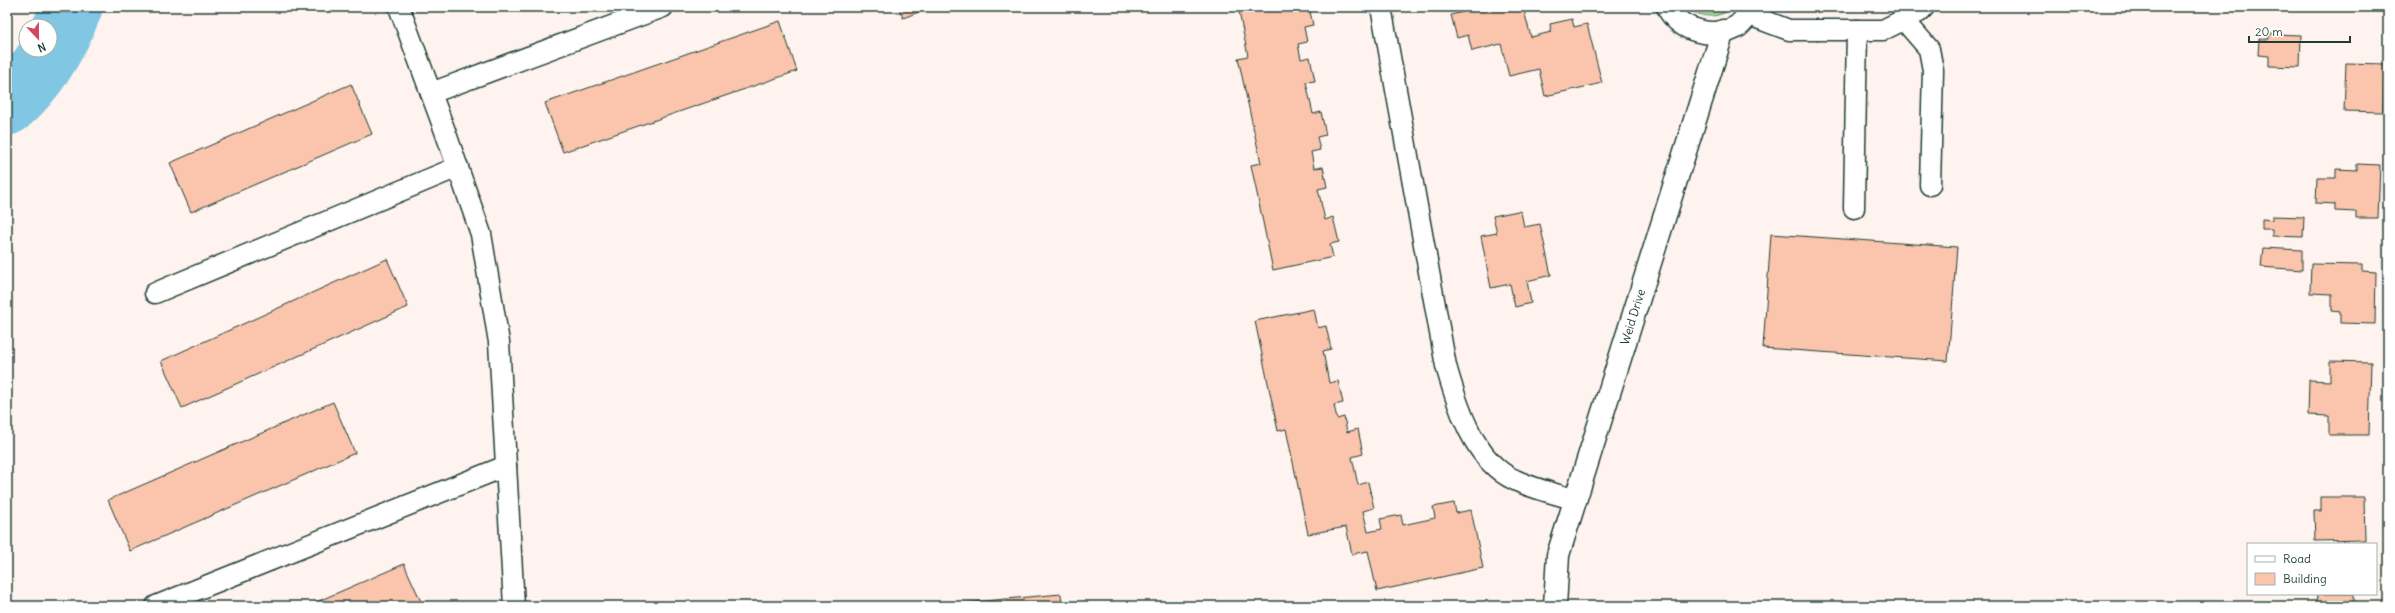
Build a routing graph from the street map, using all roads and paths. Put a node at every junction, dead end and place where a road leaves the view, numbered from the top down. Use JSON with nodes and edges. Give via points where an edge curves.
{"nodes":[{"id":1,"x":399,"y":7,"type":"edge"},
{"id":2,"x":663,"y":7,"type":"edge"},
{"id":3,"x":1381,"y":7,"type":"edge"},
{"id":4,"x":1668,"y":7,"type":"edge"},
{"id":5,"x":1924,"y":7,"type":"edge"},
{"id":6,"x":1751,"y":11,"type":"edge"},
{"id":7,"x":1904,"y":20,"type":"junction"},
{"id":8,"x":1857,"y":30,"type":"junction"},
{"id":9,"x":1723,"y":31,"type":"junction"},
{"id":10,"x":431,"y":93,"type":"junction"},
{"id":11,"x":458,"y":167,"type":"junction"},
{"id":12,"x":1930,"y":185,"type":"dead end"},
{"id":13,"x":1854,"y":208,"type":"dead end"},
{"id":14,"x":155,"y":293,"type":"dead end"},
{"id":15,"x":506,"y":466,"type":"junction"},
{"id":16,"x":1576,"y":500,"type":"junction"},
{"id":17,"x":156,"y":606,"type":"edge"},
{"id":18,"x":514,"y":606,"type":"edge"},
{"id":19,"x":1555,"y":606,"type":"edge"}],
"edges":[{"from":1,"to":10,"type":"lane"},
{"from":2,"to":10,"type":"lane"},
{"from":3,"to":16,"type":"lane","via":[[1446,366],[1456,402],[1478,445],[1492,464],[1514,480]]},
{"from":4,"to":9,"type":"street","via":[[1680,22],[1693,30],[1708,33]]},
{"from":5,"to":7,"type":"lane"},
{"from":6,"to":8,"type":"lane","via":[[1789,30]]},
{"from":6,"to":9,"type":"street","via":[[1737,26]]},
{"from":7,"to":8,"type":"lane","via":[[1883,30]]},
{"from":7,"to":12,"type":"lane","via":[[1929,49],[1933,70]]},
{"from":8,"to":13,"type":"lane"},
{"from":9,"to":16,"type":"street","name":"Weid Drive"},
{"from":10,"to":11,"type":"lane"},
{"from":11,"to":14,"type":"lane"},
{"from":11,"to":15,"type":"lane","via":[[481,234],[499,342]]},
{"from":15,"to":17,"type":"lane"},
{"from":15,"to":18,"type":"lane"},
{"from":16,"to":19,"type":"street","name":"Weid Drive","via":[[1558,555]]}]}
